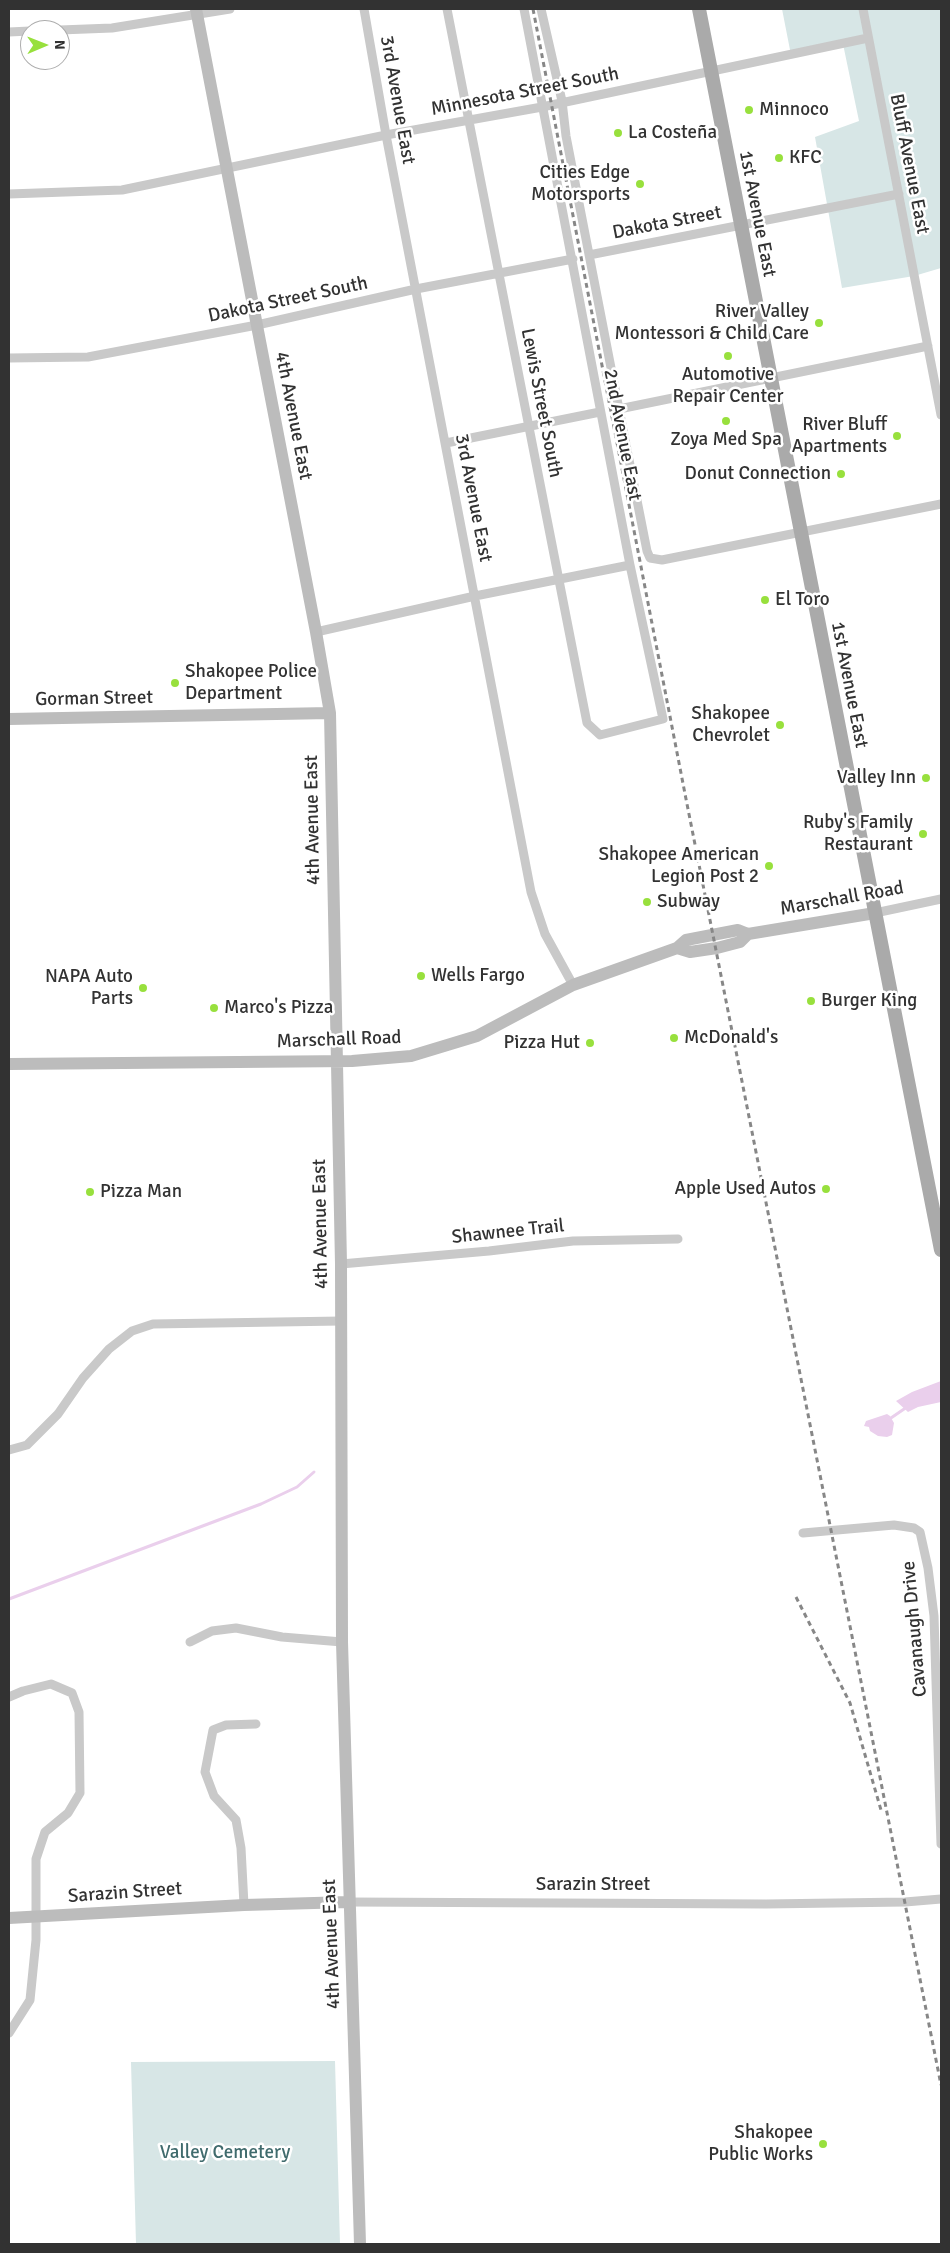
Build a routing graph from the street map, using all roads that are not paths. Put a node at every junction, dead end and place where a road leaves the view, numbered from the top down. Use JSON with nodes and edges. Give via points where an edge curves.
{"nodes":[{"id":1,"x":230,"y":9,"type":"edge"},
{"id":2,"x":364,"y":9,"type":"edge"},
{"id":3,"x":447,"y":9,"type":"edge"},
{"id":4,"x":524,"y":9,"type":"edge"},
{"id":5,"x":541,"y":9,"type":"edge"},
{"id":6,"x":698,"y":9,"type":"edge"},
{"id":7,"x":862,"y":9,"type":"edge"},
{"id":8,"x":196,"y":12,"type":"edge"},
{"id":9,"x":70,"y":30,"type":"edge"},
{"id":10,"x":868,"y":38,"type":"junction"},
{"id":11,"x":711,"y":72,"type":"junction"},
{"id":12,"x":562,"y":101,"type":"junction"},
{"id":13,"x":542,"y":107,"type":"junction"},
{"id":14,"x":469,"y":120,"type":"junction"},
{"id":15,"x":386,"y":135,"type":"junction"},
{"id":16,"x":226,"y":170,"type":"junction"},
{"id":17,"x":9,"y":194,"type":"edge"},
{"id":18,"x":899,"y":194,"type":"junction"},
{"id":19,"x":740,"y":225,"type":"junction"},
{"id":20,"x":589,"y":255,"type":"junction"},
{"id":21,"x":573,"y":258,"type":"junction"},
{"id":22,"x":499,"y":273,"type":"junction"},
{"id":23,"x":416,"y":289,"type":"junction"},
{"id":24,"x":257,"y":325,"type":"junction"},
{"id":25,"x":928,"y":346,"type":"junction"},
{"id":26,"x":9,"y":358,"type":"edge"},
{"id":27,"x":770,"y":379,"type":"junction"},
{"id":28,"x":619,"y":409,"type":"junction"},
{"id":29,"x":600,"y":412,"type":"junction"},
{"id":30,"x":941,"y":415,"type":"edge"},
{"id":31,"x":528,"y":426,"type":"junction"},
{"id":32,"x":446,"y":443,"type":"junction"},
{"id":33,"x":941,"y":504,"type":"edge"},
{"id":34,"x":800,"y":532,"type":"junction"},
{"id":35,"x":630,"y":565,"type":"junction"},
{"id":36,"x":559,"y":580,"type":"junction"},
{"id":37,"x":475,"y":596,"type":"junction"},
{"id":38,"x":316,"y":632,"type":"junction"},
{"id":39,"x":330,"y":713,"type":"junction"},
{"id":40,"x":9,"y":719,"type":"edge"},
{"id":41,"x":663,"y":720,"type":"joint"},
{"id":42,"x":941,"y":899,"type":"edge"},
{"id":43,"x":876,"y":913,"type":"junction"},
{"id":44,"x":572,"y":985,"type":"junction"},
{"id":45,"x":336,"y":1060,"type":"junction"},
{"id":46,"x":9,"y":1064,"type":"edge"},
{"id":47,"x":678,"y":1239,"type":"dead end"},
{"id":48,"x":941,"y":1250,"type":"edge"},
{"id":49,"x":341,"y":1264,"type":"junction"},
{"id":50,"x":341,"y":1321,"type":"junction"},
{"id":51,"x":9,"y":1450,"type":"edge"},
{"id":52,"x":803,"y":1533,"type":"dead end"},
{"id":53,"x":190,"y":1642,"type":"dead end"},
{"id":54,"x":342,"y":1642,"type":"junction"},
{"id":55,"x":9,"y":1697,"type":"edge"},
{"id":56,"x":256,"y":1724,"type":"dead end"},
{"id":57,"x":941,"y":1844,"type":"edge"},
{"id":58,"x":941,"y":1899,"type":"edge"},
{"id":59,"x":349,"y":1902,"type":"junction"},
{"id":60,"x":244,"y":1905,"type":"junction"},
{"id":61,"x":9,"y":1918,"type":"edge"},
{"id":62,"x":35,"y":1918,"type":"junction"},
{"id":63,"x":9,"y":2034,"type":"edge"},
{"id":64,"x":360,"y":2244,"type":"edge"}],
"edges":[{"from":1,"to":8,"type":"street"},
{"from":2,"to":15,"type":"street","name":"3rd Avenue East"},
{"from":3,"to":14,"type":"street","name":"Lewis Street South"},
{"from":4,"to":13,"type":"street","name":"2nd Avenue East"},
{"from":5,"to":12,"type":"street","name":"2nd Avenue East"},
{"from":6,"to":11,"type":"main road","name":"1st Avenue East"},
{"from":7,"to":10,"type":"street","name":"Bluff Avenue East"},
{"from":8,"to":9,"type":"street","via":[[112,28]]},
{"from":8,"to":16,"type":"street","name":"4th Avenue East"},
{"from":10,"to":11,"type":"street","name":"Minnesota Street South"},
{"from":10,"to":18,"type":"street","name":"Bluff Avenue East"},
{"from":11,"to":12,"type":"street","name":"Minnesota Street South"},
{"from":11,"to":19,"type":"main road","name":"1st Avenue East"},
{"from":12,"to":13,"type":"street","name":"Minnesota Street South"},
{"from":12,"to":20,"type":"street","name":"2nd Avenue East"},
{"from":13,"to":14,"type":"street","name":"Minnesota Street South"},
{"from":13,"to":21,"type":"street","name":"2nd Avenue East"},
{"from":14,"to":15,"type":"street","name":"Minnesota Street South"},
{"from":14,"to":22,"type":"street","name":"Lewis Street South"},
{"from":15,"to":16,"type":"street","name":"Minnesota Street South"},
{"from":15,"to":23,"type":"street","name":"3rd Avenue East"},
{"from":16,"to":17,"type":"street","name":"Minnesota Street South","via":[[122,190]]},
{"from":16,"to":24,"type":"street","name":"4th Avenue East"},
{"from":18,"to":19,"type":"street","name":"Dakota Street"},
{"from":18,"to":25,"type":"street","name":"Bluff Avenue East"},
{"from":19,"to":20,"type":"street","name":"Dakota Street"},
{"from":19,"to":27,"type":"main road","name":"1st Avenue East"},
{"from":20,"to":28,"type":"street","name":"2nd Avenue East"},
{"from":21,"to":22,"type":"street","name":"Dakota Street South"},
{"from":21,"to":29,"type":"street","name":"2nd Avenue East"},
{"from":22,"to":23,"type":"street","name":"Dakota Street South"},
{"from":22,"to":31,"type":"street","name":"Lewis Street South"},
{"from":23,"to":24,"type":"street","name":"Dakota Street South"},
{"from":23,"to":32,"type":"street","name":"3rd Avenue East"},
{"from":24,"to":26,"type":"street","name":"Dakota Street South","via":[[88,357]]},
{"from":24,"to":38,"type":"street","name":"4th Avenue East"},
{"from":25,"to":27,"type":"street"},
{"from":25,"to":30,"type":"street","name":"Bluff Avenue East"},
{"from":27,"to":28,"type":"street"},
{"from":27,"to":34,"type":"main road","name":"1st Avenue East"},
{"from":28,"to":34,"type":"street","name":"2nd Avenue East","via":[[650,558],[662,560]]},
{"from":29,"to":31,"type":"street"},
{"from":29,"to":35,"type":"street","name":"2nd Avenue East"},
{"from":31,"to":32,"type":"street"},
{"from":31,"to":36,"type":"street","name":"Lewis Street South"},
{"from":32,"to":37,"type":"street","name":"3rd Avenue East"},
{"from":33,"to":34,"type":"street"},
{"from":34,"to":43,"type":"main road","name":"1st Avenue East"},
{"from":35,"to":36,"type":"street"},
{"from":35,"to":41,"type":"street","name":"2nd Avenue East"},
{"from":36,"to":37,"type":"street"},
{"from":36,"to":41,"type":"street","name":"Lewis Street South","via":[[587,723],[600,735]]},
{"from":37,"to":38,"type":"street"},
{"from":37,"to":44,"type":"street","name":"3rd Avenue East","via":[[531,892],[545,934]]},
{"from":38,"to":39,"type":"street","name":"4th Avenue East"},
{"from":39,"to":40,"type":"street","name":"Gorman Street"},
{"from":39,"to":45,"type":"street","name":"4th Avenue East"},
{"from":42,"to":43,"type":"street","name":"Marschall Road"},
{"from":43,"to":44,"type":"street","name":"Marschall Road","via":[[748,934],[738,930],[686,940],[677,948]]},
{"from":43,"to":48,"type":"main road","name":"1st Avenue East"},
{"from":44,"to":45,"type":"street","name":"Marschall Road","via":[[477,1036],[411,1056]]},
{"from":45,"to":46,"type":"street","name":"Marschall Road"},
{"from":45,"to":49,"type":"street","name":"4th Avenue East"},
{"from":47,"to":49,"type":"street","name":"Shawnee Trail","via":[[573,1241]]},
{"from":49,"to":50,"type":"street","name":"4th Avenue East"},
{"from":50,"to":51,"type":"street","via":[[153,1324],[132,1331],[109,1349],[83,1378],[58,1414],[27,1445]]},
{"from":50,"to":54,"type":"street","name":"4th Avenue East"},
{"from":52,"to":57,"type":"street","name":"Cavanaugh Drive","via":[[894,1525],[920,1532],[934,1616]]},
{"from":53,"to":54,"type":"street","via":[[212,1630],[236,1628],[282,1637]]},
{"from":54,"to":59,"type":"street","name":"4th Avenue East"},
{"from":55,"to":62,"type":"street","via":[[51,1684],[72,1693],[79,1712],[80,1793],[68,1813],[45,1832],[36,1859]]},
{"from":56,"to":60,"type":"street","via":[[226,1725],[213,1730],[205,1772],[214,1796],[236,1820]]},
{"from":58,"to":59,"type":"street","name":"Sarazin Street","via":[[757,1904]]},
{"from":59,"to":60,"type":"street","name":"Sarazin Street"},
{"from":59,"to":64,"type":"street","name":"4th Avenue East"},
{"from":60,"to":62,"type":"street","name":"Sarazin Street"},
{"from":61,"to":62,"type":"street","name":"Sarazin Street"},
{"from":62,"to":63,"type":"street","via":[[30,2000]]}]}
